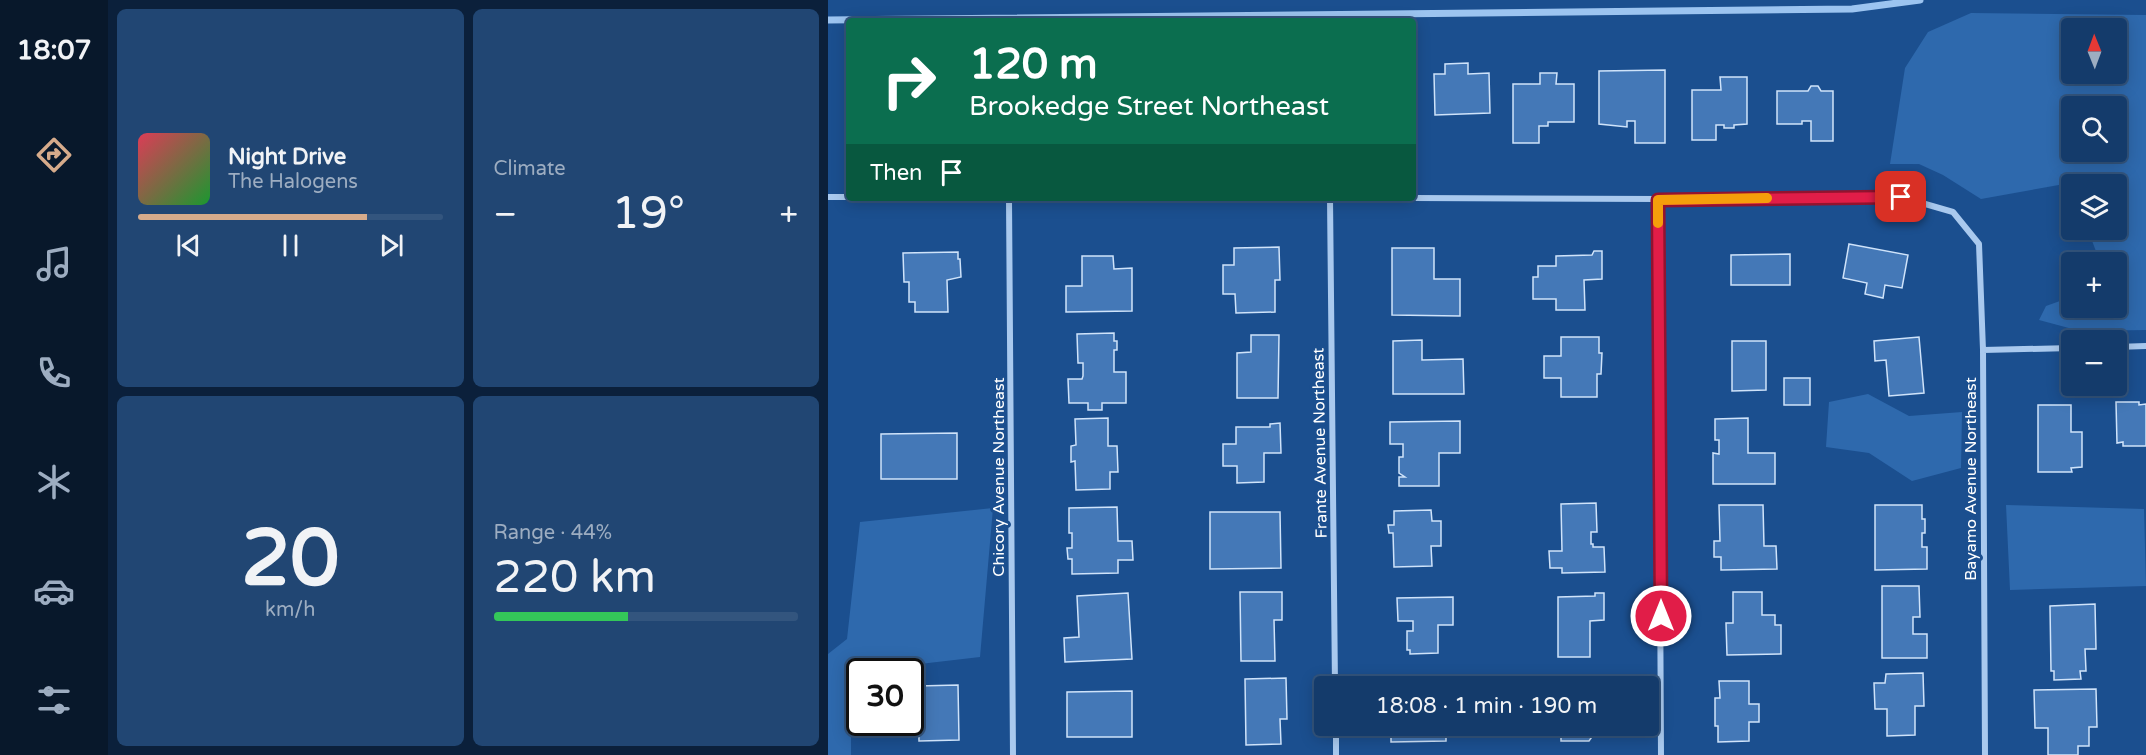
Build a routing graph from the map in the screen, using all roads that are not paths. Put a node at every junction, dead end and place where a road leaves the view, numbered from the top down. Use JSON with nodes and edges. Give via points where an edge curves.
{"nodes":[{"id":1,"x":828,"y":197,"type":"edge"},
{"id":2,"x":846,"y":197,"type":"edge"},
{"id":3,"x":1416,"y":198,"type":"edge"},
{"id":4,"x":1658,"y":200,"type":"junction"},
{"id":5,"x":1009,"y":201,"type":"edge"},
{"id":6,"x":1330,"y":201,"type":"edge"},
{"id":7,"x":2146,"y":346,"type":"edge"},
{"id":8,"x":2127,"y":347,"type":"edge"},
{"id":9,"x":2061,"y":348,"type":"edge"},
{"id":10,"x":1983,"y":350,"type":"junction"},
{"id":11,"x":1335,"y":676,"type":"edge"},
{"id":12,"x":1336,"y":736,"type":"edge"},
{"id":13,"x":1013,"y":755,"type":"edge"},
{"id":14,"x":1336,"y":755,"type":"edge"},
{"id":15,"x":1661,"y":755,"type":"edge"},
{"id":16,"x":1985,"y":755,"type":"edge"}],
"edges":[{"from":1,"to":2,"type":"street"},
{"from":3,"to":4,"type":"street"},
{"from":4,"to":10,"type":"street","name":"Bayamo Avenue Northeast","via":[[1901,197],[1953,212],[1979,244]]},
{"from":4,"to":15,"type":"street"},
{"from":5,"to":13,"type":"street","name":"Chicory Avenue Northeast"},
{"from":6,"to":11,"type":"street","name":"Frante Avenue Northeast"},
{"from":7,"to":8,"type":"street"},
{"from":9,"to":10,"type":"street"},
{"from":10,"to":16,"type":"street","name":"Bayamo Avenue Northeast"},
{"from":12,"to":14,"type":"street"}]}
